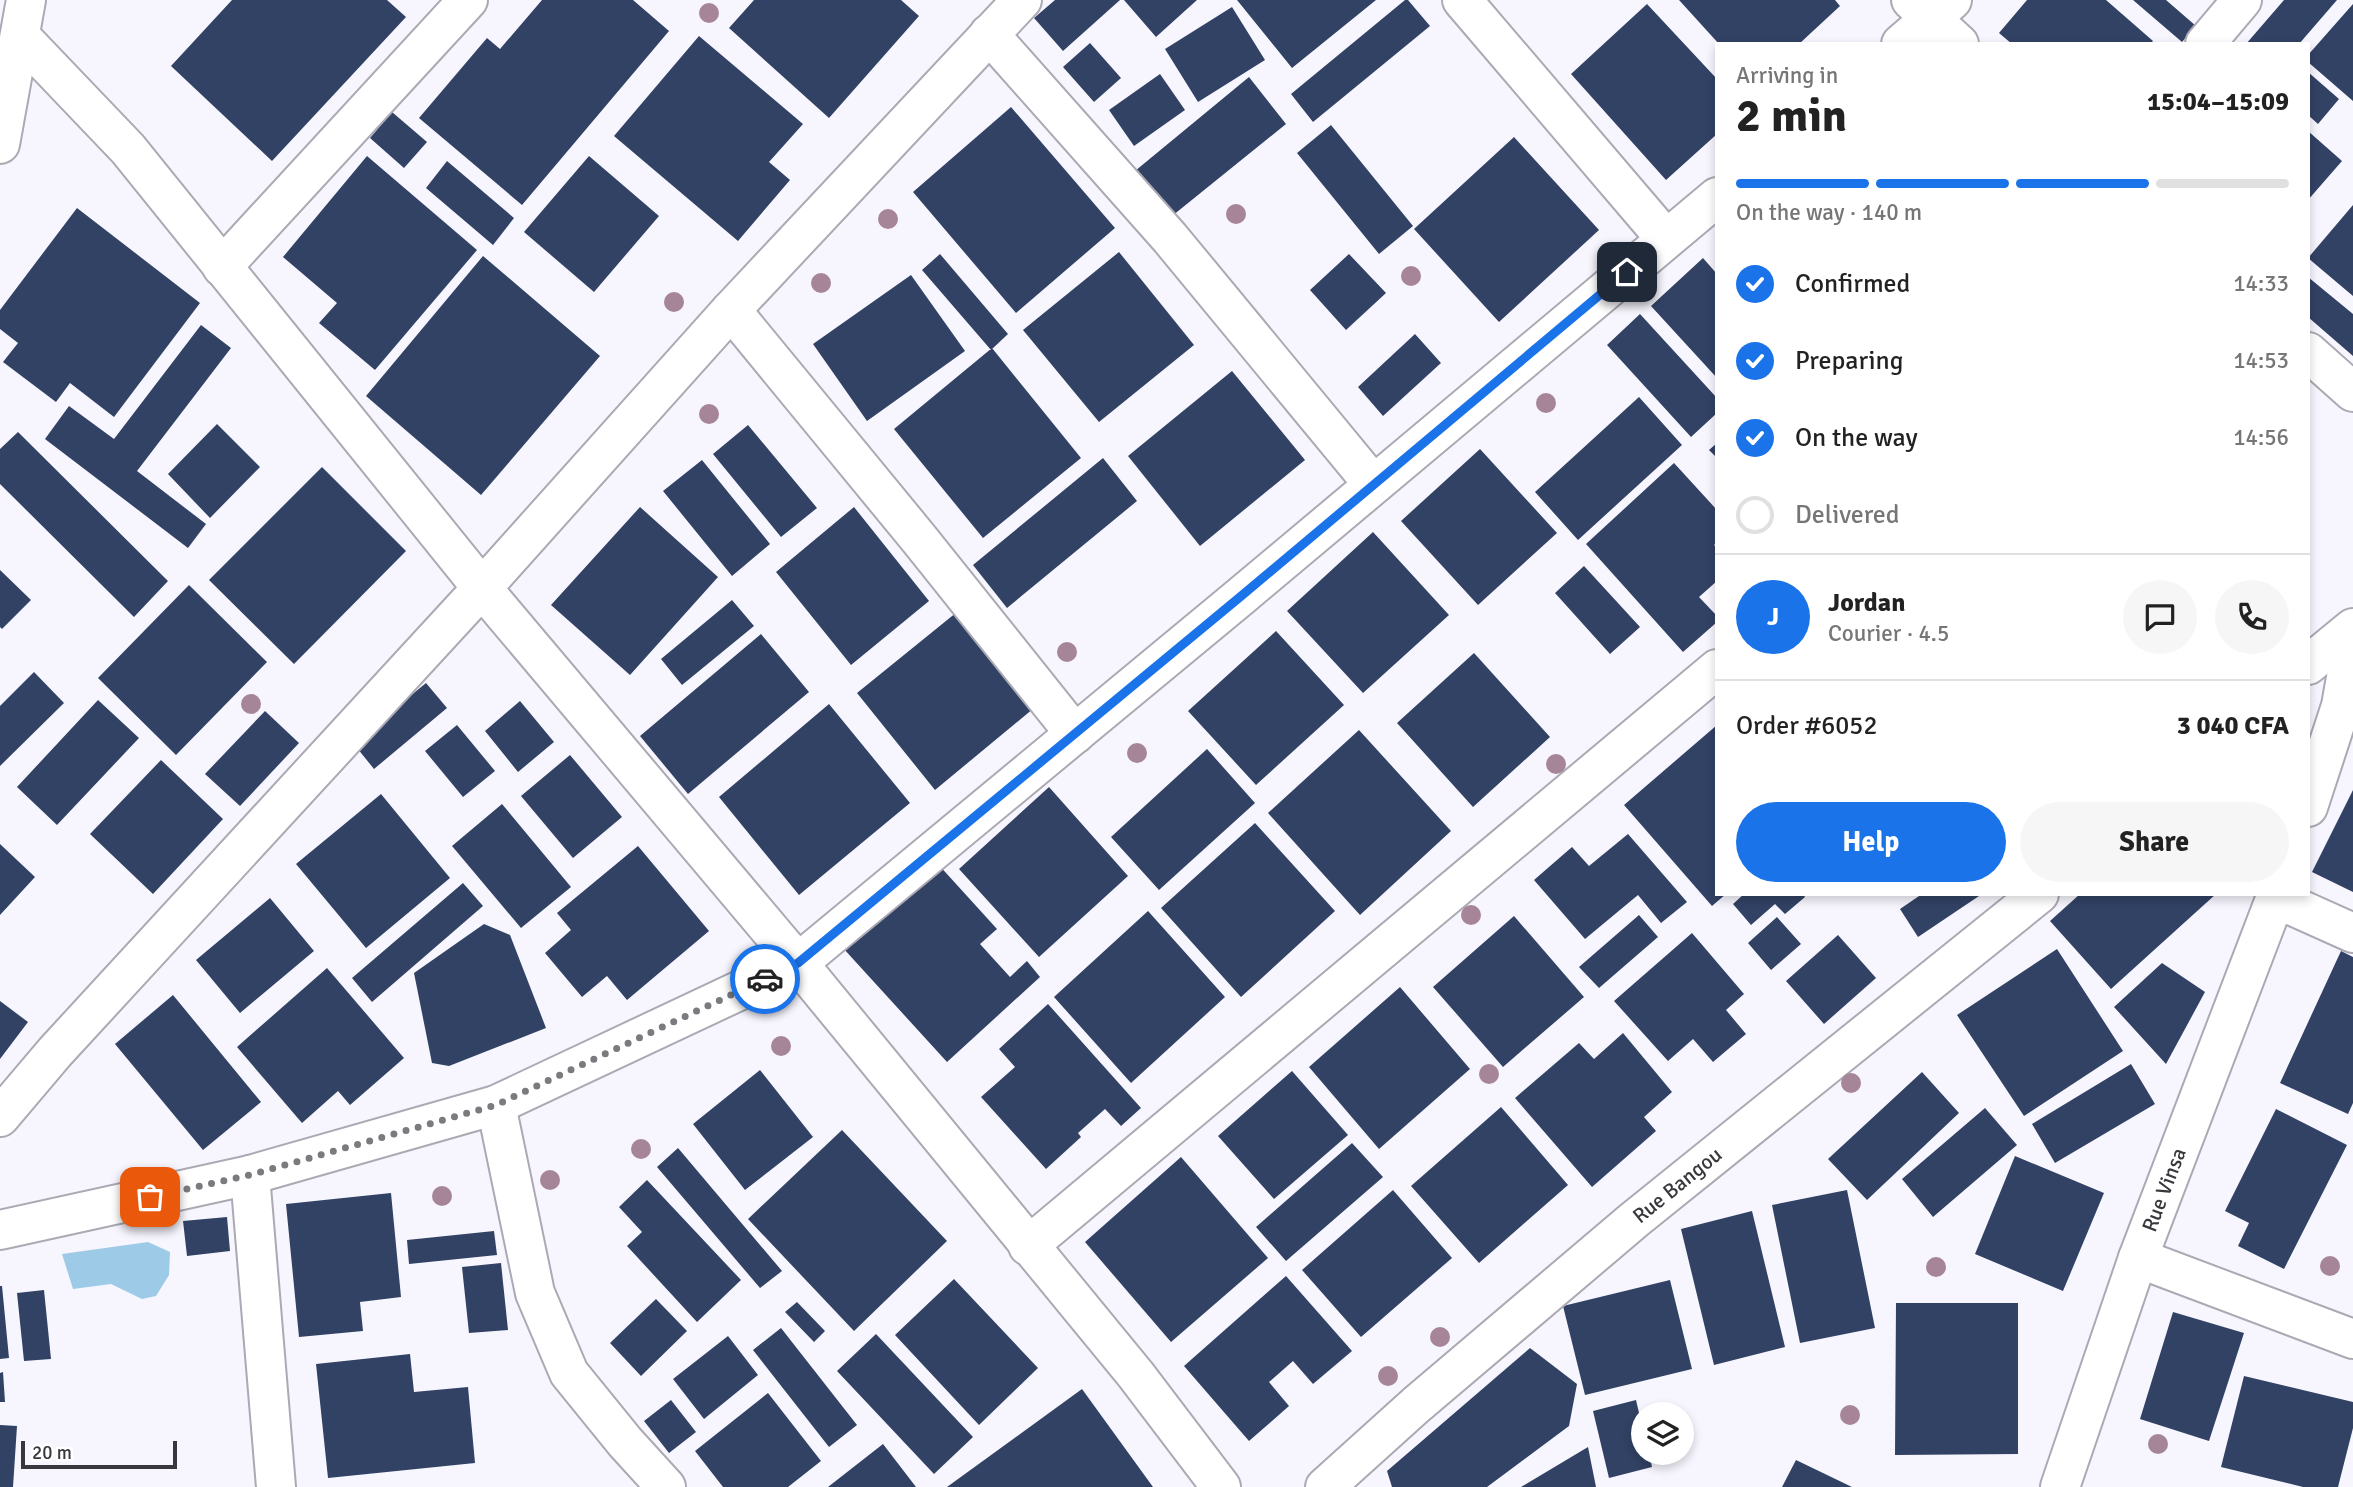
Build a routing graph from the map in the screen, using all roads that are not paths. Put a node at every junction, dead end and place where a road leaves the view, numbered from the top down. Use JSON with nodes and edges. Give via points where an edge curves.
{"nodes":[{"id":1,"x":468,"y":0,"type":"edge"},
{"id":2,"x":1022,"y":0,"type":"edge"},
{"id":3,"x":1462,"y":0,"type":"edge"},
{"id":4,"x":2242,"y":0,"type":"edge"},
{"id":5,"x":1932,"y":6,"type":"edge"},
{"id":6,"x":23,"y":18,"type":"edge"},
{"id":7,"x":989,"y":34,"type":"junction"},
{"id":8,"x":1903,"y":42,"type":"edge"},
{"id":9,"x":1958,"y":42,"type":"edge"},
{"id":10,"x":2207,"y":42,"type":"edge"},
{"id":11,"x":0,"y":144,"type":"edge"},
{"id":12,"x":1715,"y":199,"type":"edge"},
{"id":13,"x":1666,"y":239,"type":"junction"},
{"id":14,"x":222,"y":267,"type":"junction"},
{"id":15,"x":731,"y":310,"type":"junction"},
{"id":16,"x":2310,"y":354,"type":"edge"},
{"id":17,"x":2353,"y":392,"type":"edge"},
{"id":18,"x":1373,"y":484,"type":"junction"},
{"id":19,"x":482,"y":588,"type":"junction"},
{"id":20,"x":2353,"y":628,"type":"edge"},
{"id":21,"x":2353,"y":638,"type":"edge"},
{"id":22,"x":2310,"y":663,"type":"edge"},
{"id":23,"x":1715,"y":671,"type":"edge"},
{"id":24,"x":1075,"y":734,"type":"junction"},
{"id":25,"x":2310,"y":801,"type":"edge"},
{"id":26,"x":2037,"y":896,"type":"edge"},
{"id":27,"x":2276,"y":896,"type":"edge"},
{"id":28,"x":2353,"y":933,"type":"edge"},
{"id":29,"x":798,"y":963,"type":"junction"},
{"id":30,"x":496,"y":1105,"type":"junction"},
{"id":31,"x":0,"y":1117,"type":"edge"},
{"id":32,"x":250,"y":1175,"type":"junction"},
{"id":33,"x":0,"y":1230,"type":"edge"},
{"id":34,"x":1028,"y":1246,"type":"junction"},
{"id":35,"x":2138,"y":1258,"type":"junction"},
{"id":36,"x":2353,"y":1339,"type":"edge"},
{"id":37,"x":276,"y":1487,"type":"edge"},
{"id":38,"x":666,"y":1487,"type":"edge"},
{"id":39,"x":1221,"y":1487,"type":"edge"},
{"id":40,"x":1325,"y":1487,"type":"edge"},
{"id":41,"x":2060,"y":1487,"type":"edge"}],
"edges":[{"from":1,"to":14,"type":"street"},
{"from":2,"to":7,"type":"street"},
{"from":3,"to":13,"type":"street"},
{"from":4,"to":10,"type":"street"},
{"from":5,"to":8,"type":"street"},
{"from":5,"to":9,"type":"street"},
{"from":6,"to":11,"type":"street"},
{"from":6,"to":14,"type":"street"},
{"from":7,"to":15,"type":"street"},
{"from":7,"to":18,"type":"street","via":[[1170,238]]},
{"from":12,"to":13,"type":"street"},
{"from":13,"to":18,"type":"street"},
{"from":14,"to":19,"type":"street"},
{"from":15,"to":19,"type":"street"},
{"from":15,"to":24,"type":"street"},
{"from":16,"to":17,"type":"street"},
{"from":18,"to":24,"type":"street"},
{"from":19,"to":29,"type":"street"},
{"from":19,"to":31,"type":"street"},
{"from":20,"to":22,"type":"street"},
{"from":21,"to":25,"type":"street","via":[[2342,706]]},
{"from":23,"to":34,"type":"street"},
{"from":24,"to":29,"type":"street"},
{"from":26,"to":40,"type":"street","name":"Rue Bangou","via":[[1634,1220]]},
{"from":27,"to":28,"type":"street"},
{"from":27,"to":35,"type":"street","name":"Rue Vinsa"},
{"from":29,"to":30,"type":"street"},
{"from":29,"to":34,"type":"street"},
{"from":30,"to":32,"type":"street"},
{"from":30,"to":38,"type":"street","via":[[535,1293],[569,1373]]},
{"from":32,"to":33,"type":"street"},
{"from":32,"to":37,"type":"street"},
{"from":34,"to":39,"type":"street","via":[[1136,1375]]},
{"from":35,"to":36,"type":"street"},
{"from":35,"to":41,"type":"street","name":"Rue Vinsa"}]}
